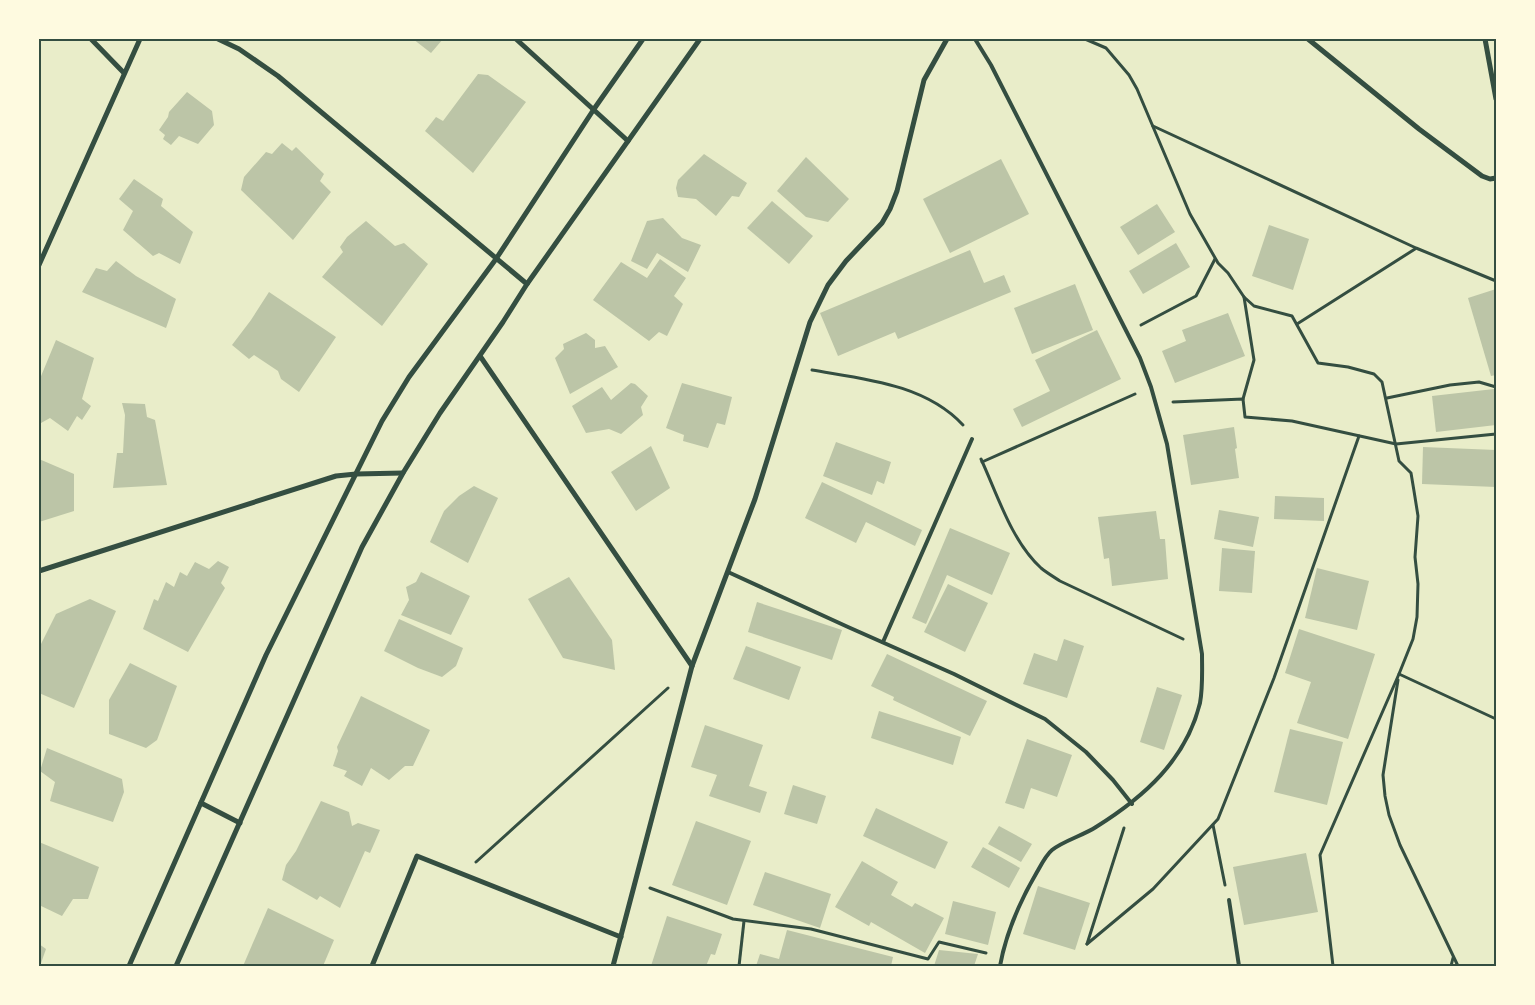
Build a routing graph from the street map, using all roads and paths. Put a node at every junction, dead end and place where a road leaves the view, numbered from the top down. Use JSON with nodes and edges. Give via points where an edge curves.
{"nodes":[{"id":1,"x":91,"y":39,"type":"edge"},
{"id":2,"x":140,"y":39,"type":"edge"},
{"id":3,"x":218,"y":39,"type":"edge"},
{"id":4,"x":516,"y":39,"type":"edge"},
{"id":5,"x":643,"y":39,"type":"edge"},
{"id":6,"x":700,"y":39,"type":"edge"},
{"id":7,"x":947,"y":39,"type":"edge"},
{"id":8,"x":975,"y":39,"type":"edge"},
{"id":9,"x":1085,"y":39,"type":"edge"},
{"id":10,"x":1308,"y":39,"type":"edge"},
{"id":11,"x":1485,"y":39,"type":"edge"},
{"id":12,"x":124,"y":73,"type":"junction"},
{"id":13,"x":1496,"y":99,"type":"edge"},
{"id":14,"x":594,"y":109,"type":"junction"},
{"id":15,"x":1152,"y":126,"type":"junction"},
{"id":16,"x":628,"y":141,"type":"junction"},
{"id":17,"x":1496,"y":178,"type":"edge"},
{"id":18,"x":1416,"y":248,"type":"junction"},
{"id":19,"x":496,"y":259,"type":"junction"},
{"id":20,"x":1215,"y":259,"type":"junction"},
{"id":21,"x":39,"y":265,"type":"edge"},
{"id":22,"x":1496,"y":281,"type":"edge"},
{"id":23,"x":527,"y":284,"type":"junction"},
{"id":24,"x":1244,"y":297,"type":"junction"},
{"id":25,"x":1297,"y":324,"type":"junction"},
{"id":26,"x":1126,"y":332,"type":"junction"},
{"id":27,"x":480,"y":356,"type":"junction"},
{"id":28,"x":797,"y":367,"type":"junction"},
{"id":29,"x":1151,"y":387,"type":"junction"},
{"id":30,"x":1496,"y":387,"type":"edge"},
{"id":31,"x":1244,"y":398,"type":"junction"},
{"id":32,"x":1386,"y":398,"type":"junction"},
{"id":33,"x":1157,"y":403,"type":"junction"},
{"id":34,"x":1496,"y":434,"type":"edge"},
{"id":35,"x":1358,"y":436,"type":"junction"},
{"id":36,"x":972,"y":439,"type":"junction"},
{"id":37,"x":1396,"y":444,"type":"junction"},
{"id":38,"x":982,"y":462,"type":"junction"},
{"id":39,"x":356,"y":474,"type":"junction"},
{"id":40,"x":403,"y":474,"type":"junction"},
{"id":41,"x":39,"y":571,"type":"edge"},
{"id":42,"x":728,"y":572,"type":"junction"},
{"id":43,"x":883,"y":642,"type":"junction"},
{"id":44,"x":1201,"y":648,"type":"junction"},
{"id":45,"x":692,"y":666,"type":"junction"},
{"id":46,"x":1399,"y":674,"type":"junction"},
{"id":47,"x":1496,"y":719,"type":"edge"},
{"id":48,"x":201,"y":803,"type":"junction"},
{"id":49,"x":1132,"y":804,"type":"junction"},
{"id":50,"x":240,"y":823,"type":"junction"},
{"id":51,"x":1213,"y":825,"type":"junction"},
{"id":52,"x":462,"y":874,"type":"junction"},
{"id":53,"x":636,"y":883,"type":"junction"},
{"id":54,"x":1229,"y":900,"type":"joint"},
{"id":55,"x":744,"y":921,"type":"junction"},
{"id":56,"x":621,"y":937,"type":"junction"},
{"id":57,"x":1001,"y":957,"type":"junction"},
{"id":58,"x":1453,"y":957,"type":"junction"},
{"id":59,"x":129,"y":966,"type":"edge"},
{"id":60,"x":176,"y":966,"type":"edge"},
{"id":61,"x":372,"y":966,"type":"edge"},
{"id":62,"x":613,"y":966,"type":"edge"},
{"id":63,"x":739,"y":966,"type":"edge"},
{"id":64,"x":1000,"y":966,"type":"edge"},
{"id":65,"x":1239,"y":966,"type":"edge"},
{"id":66,"x":1333,"y":966,"type":"edge"},
{"id":67,"x":1451,"y":966,"type":"edge"},
{"id":68,"x":1458,"y":966,"type":"edge"}],
"edges":[{"from":1,"to":12,"type":"street"},
{"from":2,"to":12,"type":"street"},
{"from":3,"to":19,"type":"street","via":[[240,49],[278,76]]},
{"from":4,"to":14,"type":"street"},
{"from":5,"to":14,"type":"street"},
{"from":6,"to":16,"type":"street"},
{"from":7,"to":28,"type":"street","via":[[924,80],[890,209],[882,223],[828,285],[810,322]]},
{"from":8,"to":26,"type":"lane"},
{"from":9,"to":15,"type":"path","via":[[1106,48],[1118,60],[1137,89]]},
{"from":10,"to":17,"type":"street","via":[[1482,176]]},
{"from":11,"to":13,"type":"street"},
{"from":12,"to":21,"type":"street"},
{"from":14,"to":16,"type":"street"},
{"from":14,"to":19,"type":"street"},
{"from":15,"to":18,"type":"path"},
{"from":15,"to":20,"type":"path","via":[[1190,214]]},
{"from":16,"to":23,"type":"street"},
{"from":18,"to":22,"type":"path"},
{"from":18,"to":25,"type":"path"},
{"from":19,"to":23,"type":"street"},
{"from":19,"to":39,"type":"street","via":[[409,377],[382,421]]},
{"from":20,"to":24,"type":"path"},
{"from":20,"to":26,"type":"path","via":[[1196,296]]},
{"from":23,"to":27,"type":"street"},
{"from":24,"to":25,"type":"path","via":[[1254,306],[1292,316]]},
{"from":24,"to":31,"type":"path","via":[[1254,360]]},
{"from":25,"to":32,"type":"path","via":[[1318,363],[1374,374],[1382,382]]},
{"from":26,"to":29,"type":"lane"},
{"from":27,"to":40,"type":"street"},
{"from":27,"to":45,"type":"street"},
{"from":28,"to":36,"type":"path","via":[[909,390],[949,412]]},
{"from":28,"to":42,"type":"street"},
{"from":29,"to":33,"type":"lane"},
{"from":29,"to":38,"type":"path"},
{"from":30,"to":32,"type":"path","via":[[1479,382]]},
{"from":31,"to":33,"type":"path"},
{"from":31,"to":35,"type":"path","via":[[1244,417],[1292,421]]},
{"from":32,"to":37,"type":"path"},
{"from":33,"to":44,"type":"lane","via":[[1167,444]]},
{"from":34,"to":37,"type":"path"},
{"from":35,"to":37,"type":"path"},
{"from":35,"to":51,"type":"path","via":[[1274,678]]},
{"from":36,"to":38,"type":"path"},
{"from":36,"to":43,"type":"lane"},
{"from":37,"to":46,"type":"path","via":[[1399,461],[1411,473],[1418,516],[1415,557],[1418,584],[1413,639]]},
{"from":38,"to":44,"type":"path","via":[[1012,528],[1042,569],[1060,581]]},
{"from":39,"to":40,"type":"street"},
{"from":39,"to":41,"type":"street","via":[[315,482]]},
{"from":39,"to":48,"type":"street","via":[[266,655]]},
{"from":40,"to":50,"type":"street","via":[[362,547]]},
{"from":42,"to":43,"type":"lane"},
{"from":42,"to":45,"type":"street"},
{"from":43,"to":49,"type":"lane","via":[[1045,719],[1086,752]]},
{"from":44,"to":49,"type":"lane","via":[[1200,704],[1185,743],[1166,770]]},
{"from":45,"to":52,"type":"path"},
{"from":45,"to":53,"type":"street"},
{"from":46,"to":47,"type":"path"},
{"from":46,"to":58,"type":"path","via":[[1384,775],[1385,796],[1400,845]]},
{"from":46,"to":66,"type":"path","via":[[1320,855]]},
{"from":48,"to":50,"type":"street"},
{"from":48,"to":59,"type":"street"},
{"from":49,"to":51,"type":"path","via":[[1087,944],[1153,888]]},
{"from":49,"to":57,"type":"lane","via":[[1094,829],[1052,850],[1025,893]]},
{"from":50,"to":60,"type":"street"},
{"from":51,"to":54,"type":"path"},
{"from":52,"to":56,"type":"street"},
{"from":52,"to":61,"type":"street","via":[[417,856]]},
{"from":53,"to":55,"type":"path"},
{"from":53,"to":56,"type":"street"},
{"from":54,"to":65,"type":"lane"},
{"from":55,"to":57,"type":"path","via":[[811,929],[928,959],[939,942]]},
{"from":55,"to":63,"type":"path"},
{"from":56,"to":62,"type":"street"},
{"from":57,"to":64,"type":"lane"},
{"from":58,"to":67,"type":"path"},
{"from":58,"to":68,"type":"path"}]}
